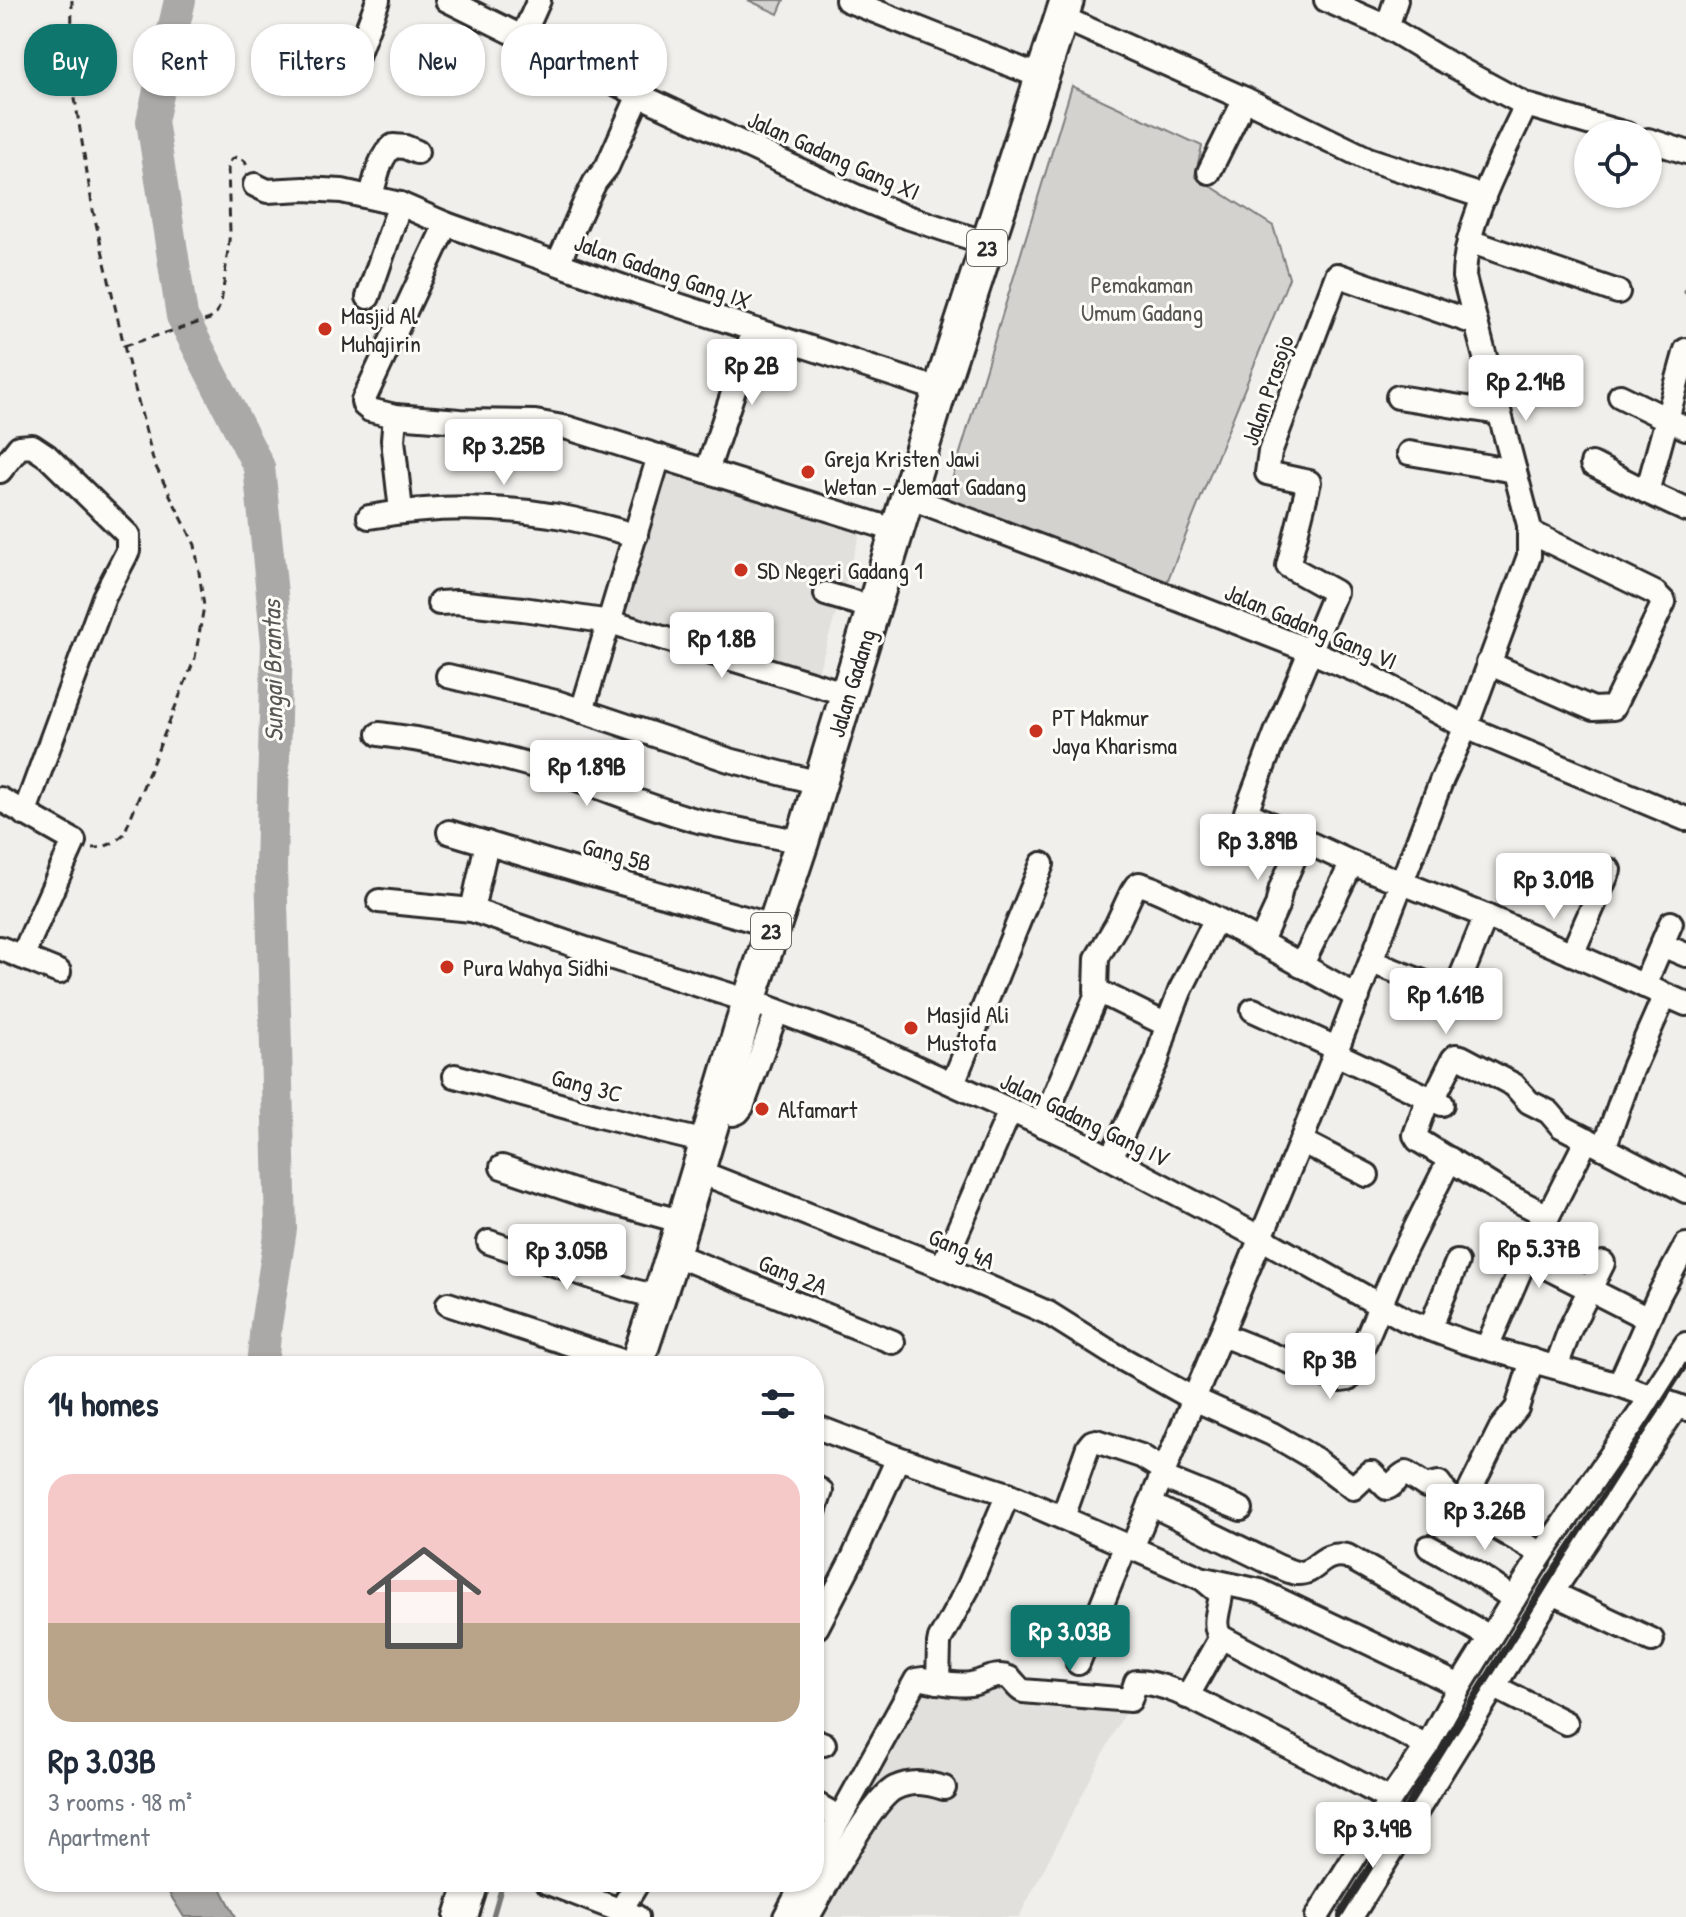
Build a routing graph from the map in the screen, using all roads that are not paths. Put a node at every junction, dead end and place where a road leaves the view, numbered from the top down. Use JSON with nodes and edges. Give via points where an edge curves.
{"nodes":[{"id":1,"x":378,"y":0,"type":"edge"},
{"id":2,"x":447,"y":0,"type":"edge"},
{"id":3,"x":539,"y":0,"type":"edge"},
{"id":4,"x":847,"y":0,"type":"edge"},
{"id":5,"x":1326,"y":0,"type":"edge"},
{"id":6,"x":1396,"y":0,"type":"edge"},
{"id":7,"x":1064,"y":9,"type":"edge"},
{"id":8,"x":369,"y":24,"type":"edge"},
{"id":9,"x":528,"y":24,"type":"edge"},
{"id":10,"x":501,"y":27,"type":"edge"},
{"id":11,"x":1387,"y":27,"type":"junction"},
{"id":12,"x":1041,"y":77,"type":"junction"},
{"id":13,"x":639,"y":96,"type":"edge"},
{"id":14,"x":641,"y":96,"type":"edge"},
{"id":15,"x":1245,"y":99,"type":"junction"},
{"id":16,"x":1526,"y":105,"type":"junction"},
{"id":17,"x":1578,"y":120,"type":"edge"},
{"id":18,"x":1662,"y":144,"type":"edge"},
{"id":19,"x":417,"y":152,"type":"dead end"},
{"id":20,"x":1686,"y":152,"type":"edge"},
{"id":21,"x":1209,"y":172,"type":"dead end"},
{"id":22,"x":255,"y":185,"type":"road end"},
{"id":23,"x":371,"y":196,"type":"junction"},
{"id":24,"x":1484,"y":197,"type":"junction"},
{"id":25,"x":400,"y":204,"type":"junction"},
{"id":26,"x":446,"y":224,"type":"junction"},
{"id":27,"x":1469,"y":241,"type":"junction"},
{"id":28,"x":989,"y":244,"type":"junction"},
{"id":29,"x":558,"y":263,"type":"junction"},
{"id":30,"x":1618,"y":292,"type":"dead end"},
{"id":31,"x":368,"y":297,"type":"dead end"},
{"id":32,"x":1475,"y":323,"type":"junction"},
{"id":33,"x":754,"y":330,"type":"junction"},
{"id":34,"x":1686,"y":350,"type":"edge"},
{"id":35,"x":940,"y":390,"type":"junction"},
{"id":36,"x":1620,"y":396,"type":"dead end"},
{"id":37,"x":1398,"y":397,"type":"dead end"},
{"id":38,"x":1499,"y":413,"type":"junction"},
{"id":39,"x":395,"y":416,"type":"junction"},
{"id":40,"x":1677,"y":424,"type":"edge"},
{"id":41,"x":1409,"y":453,"type":"dead end"},
{"id":42,"x":659,"y":456,"type":"junction"},
{"id":43,"x":1592,"y":464,"type":"dead end"},
{"id":44,"x":0,"y":471,"type":"edge"},
{"id":45,"x":707,"y":471,"type":"junction"},
{"id":46,"x":1515,"y":471,"type":"junction"},
{"id":47,"x":1647,"y":492,"type":"junction"},
{"id":48,"x":908,"y":497,"type":"junction"},
{"id":49,"x":1686,"y":510,"type":"edge"},
{"id":50,"x":401,"y":511,"type":"junction"},
{"id":51,"x":369,"y":517,"type":"dead end"},
{"id":52,"x":898,"y":531,"type":"junction"},
{"id":53,"x":1530,"y":532,"type":"junction"},
{"id":54,"x":636,"y":535,"type":"junction"},
{"id":55,"x":826,"y":594,"type":"dead end"},
{"id":56,"x":439,"y":603,"type":"dead end"},
{"id":57,"x":874,"y":608,"type":"junction"},
{"id":58,"x":610,"y":622,"type":"junction"},
{"id":59,"x":1312,"y":652,"type":"junction"},
{"id":60,"x":1488,"y":663,"type":"junction"},
{"id":61,"x":448,"y":676,"type":"dead end"},
{"id":62,"x":847,"y":694,"type":"junction"},
{"id":63,"x":582,"y":711,"type":"junction"},
{"id":64,"x":1466,"y":727,"type":"junction"},
{"id":65,"x":379,"y":734,"type":"dead end"},
{"id":66,"x":819,"y":783,"type":"junction"},
{"id":67,"x":0,"y":799,"type":"edge"},
{"id":68,"x":24,"y":814,"type":"junction"},
{"id":69,"x":1686,"y":819,"type":"edge"},
{"id":70,"x":449,"y":832,"type":"dead end"},
{"id":71,"x":1302,"y":840,"type":"junction"},
{"id":72,"x":802,"y":842,"type":"junction"},
{"id":73,"x":487,"y":843,"type":"junction"},
{"id":74,"x":1352,"y":863,"type":"junction"},
{"id":75,"x":1042,"y":864,"type":"dead end"},
{"id":76,"x":1609,"y":870,"type":"dead end"},
{"id":77,"x":1403,"y":883,"type":"junction"},
{"id":78,"x":379,"y":901,"type":"dead end"},
{"id":79,"x":472,"y":910,"type":"junction"},
{"id":80,"x":1486,"y":916,"type":"junction"},
{"id":81,"x":1216,"y":919,"type":"junction"},
{"id":82,"x":1671,"y":923,"type":"dead end"},
{"id":83,"x":773,"y":926,"type":"junction"},
{"id":84,"x":1260,"y":943,"type":"junction"},
{"id":85,"x":1662,"y":945,"type":"junction"},
{"id":86,"x":0,"y":948,"type":"edge"},
{"id":87,"x":1572,"y":954,"type":"junction"},
{"id":88,"x":1686,"y":955,"type":"edge"},
{"id":89,"x":22,"y":957,"type":"junction"},
{"id":90,"x":1372,"y":962,"type":"junction"},
{"id":91,"x":1301,"y":966,"type":"junction"},
{"id":92,"x":59,"y":972,"type":"dead end"},
{"id":93,"x":1654,"y":990,"type":"junction"},
{"id":94,"x":1098,"y":992,"type":"junction"},
{"id":95,"x":1358,"y":997,"type":"junction"},
{"id":96,"x":1686,"y":1004,"type":"edge"},
{"id":97,"x":763,"y":1006,"type":"junction"},
{"id":98,"x":1253,"y":1010,"type":"dead end"},
{"id":99,"x":1167,"y":1025,"type":"junction"},
{"id":100,"x":1337,"y":1051,"type":"junction"},
{"id":101,"x":455,"y":1076,"type":"dead end"},
{"id":102,"x":953,"y":1083,"type":"junction"},
{"id":103,"x":1438,"y":1102,"type":"junction"},
{"id":104,"x":1010,"y":1111,"type":"junction"},
{"id":105,"x":1042,"y":1125,"type":"junction"},
{"id":106,"x":1301,"y":1141,"type":"junction"},
{"id":107,"x":1595,"y":1144,"type":"junction"},
{"id":108,"x":702,"y":1157,"type":"junction"},
{"id":109,"x":1111,"y":1158,"type":"junction"},
{"id":110,"x":1450,"y":1159,"type":"junction"},
{"id":111,"x":502,"y":1167,"type":"dead end"},
{"id":112,"x":1367,"y":1175,"type":"dead end"},
{"id":113,"x":1686,"y":1191,"type":"edge"},
{"id":114,"x":1548,"y":1216,"type":"junction"},
{"id":115,"x":683,"y":1222,"type":"junction"},
{"id":116,"x":1261,"y":1238,"type":"junction"},
{"id":117,"x":489,"y":1242,"type":"dead end"},
{"id":118,"x":1686,"y":1245,"type":"edge"},
{"id":119,"x":673,"y":1254,"type":"junction"},
{"id":120,"x":1526,"y":1257,"type":"junction"},
{"id":121,"x":1457,"y":1262,"type":"dead end"},
{"id":122,"x":1603,"y":1263,"type":"dead end"},
{"id":123,"x":942,"y":1267,"type":"junction"},
{"id":124,"x":1588,"y":1290,"type":"junction"},
{"id":125,"x":658,"y":1297,"type":"junction"},
{"id":126,"x":448,"y":1304,"type":"dead end"},
{"id":127,"x":1380,"y":1305,"type":"junction"},
{"id":128,"x":1648,"y":1319,"type":"junction"},
{"id":129,"x":1430,"y":1329,"type":"junction"},
{"id":130,"x":1222,"y":1335,"type":"junction"},
{"id":131,"x":893,"y":1342,"type":"dead end"},
{"id":132,"x":1686,"y":1344,"type":"edge"},
{"id":133,"x":1487,"y":1347,"type":"junction"},
{"id":134,"x":607,"y":1356,"type":"edge"},
{"id":135,"x":640,"y":1356,"type":"edge"},
{"id":136,"x":1532,"y":1360,"type":"junction"},
{"id":137,"x":1556,"y":1367,"type":"junction"},
{"id":138,"x":1619,"y":1385,"type":"junction"},
{"id":139,"x":1652,"y":1396,"type":"junction"},
{"id":140,"x":1194,"y":1399,"type":"junction"},
{"id":141,"x":1681,"y":1407,"type":"edge"},
{"id":142,"x":824,"y":1430,"type":"edge"},
{"id":143,"x":898,"y":1458,"type":"junction"},
{"id":144,"x":1164,"y":1474,"type":"junction"},
{"id":145,"x":1008,"y":1494,"type":"junction"},
{"id":146,"x":1150,"y":1504,"type":"junction"},
{"id":147,"x":1463,"y":1504,"type":"junction"},
{"id":148,"x":1241,"y":1509,"type":"dead end"},
{"id":149,"x":1063,"y":1517,"type":"junction"},
{"id":150,"x":1129,"y":1546,"type":"junction"},
{"id":151,"x":1429,"y":1547,"type":"dead end"},
{"id":152,"x":1542,"y":1554,"type":"junction"},
{"id":153,"x":1203,"y":1579,"type":"junction"},
{"id":154,"x":1552,"y":1593,"type":"junction"},
{"id":155,"x":1514,"y":1599,"type":"junction"},
{"id":156,"x":824,"y":1614,"type":"edge"},
{"id":157,"x":1221,"y":1637,"type":"junction"},
{"id":158,"x":1490,"y":1637,"type":"junction"},
{"id":159,"x":1652,"y":1640,"type":"dead end"},
{"id":160,"x":1078,"y":1663,"type":"dead end"},
{"id":161,"x":938,"y":1682,"type":"junction"},
{"id":162,"x":1460,"y":1686,"type":"junction"},
{"id":163,"x":1495,"y":1687,"type":"junction"},
{"id":164,"x":1187,"y":1697,"type":"junction"},
{"id":165,"x":1566,"y":1723,"type":"dead end"},
{"id":166,"x":1427,"y":1746,"type":"junction"},
{"id":167,"x":944,"y":1788,"type":"dead end"},
{"id":168,"x":1390,"y":1800,"type":"junction"},
{"id":169,"x":824,"y":1809,"type":"edge"},
{"id":170,"x":840,"y":1818,"type":"junction"},
{"id":171,"x":824,"y":1847,"type":"edge"},
{"id":172,"x":824,"y":1890,"type":"edge"},
{"id":173,"x":572,"y":1892,"type":"edge"},
{"id":174,"x":635,"y":1892,"type":"edge"},
{"id":175,"x":799,"y":1892,"type":"edge"},
{"id":176,"x":823,"y":1892,"type":"edge"},
{"id":177,"x":629,"y":1914,"type":"edge"},
{"id":178,"x":785,"y":1917,"type":"edge"},
{"id":179,"x":808,"y":1917,"type":"edge"},
{"id":180,"x":1317,"y":1917,"type":"edge"},
{"id":181,"x":1351,"y":1917,"type":"edge"}],
"edges":[{"from":1,"to":8,"type":"street"},
{"from":2,"to":10,"type":"street","name":"Jalan Gadang Gang XI"},
{"from":3,"to":9,"type":"street"},
{"from":4,"to":12,"type":"street"},
{"from":5,"to":11,"type":"street"},
{"from":6,"to":11,"type":"street"},
{"from":7,"to":12,"type":"highway","name":"Jalan Gadang","number":"23"},
{"from":7,"to":15,"type":"street"},
{"from":11,"to":16,"type":"street"},
{"from":12,"to":28,"type":"highway","name":"Jalan Gadang","number":"23"},
{"from":13,"to":29,"type":"street"},
{"from":14,"to":28,"type":"street","name":"Jalan Gadang Gang XI","via":[[855,196]]},
{"from":15,"to":21,"type":"street"},
{"from":15,"to":24,"type":"street","via":[[1368,159]]},
{"from":16,"to":17,"type":"street"},
{"from":16,"to":24,"type":"street"},
{"from":18,"to":20,"type":"street"},
{"from":19,"to":23,"type":"street","via":[[393,146],[387,151]]},
{"from":22,"to":23,"type":"street","name":"Jalan Gadang Gang IX","via":[[267,191]]},
{"from":23,"to":25,"type":"street","name":"Jalan Gadang Gang IX"},
{"from":24,"to":27,"type":"street"},
{"from":25,"to":26,"type":"street","name":"Jalan Gadang Gang IX"},
{"from":25,"to":31,"type":"street"},
{"from":26,"to":29,"type":"street","name":"Jalan Gadang Gang IX"},
{"from":26,"to":39,"type":"street","via":[[363,401],[370,410]]},
{"from":27,"to":30,"type":"street"},
{"from":27,"to":32,"type":"street","via":[[1464,277]]},
{"from":28,"to":35,"type":"highway","name":"Jalan Gadang","number":"23"},
{"from":29,"to":33,"type":"street","name":"Jalan Gadang Gang IX"},
{"from":32,"to":38,"type":"street"},
{"from":32,"to":59,"type":"street","name":"Jalan Prasojo","via":[[1337,275],[1270,452],[1267,473],[1309,482],[1288,566],[1335,592]]},
{"from":33,"to":35,"type":"street","name":"Jalan Gadang Gang IX"},
{"from":33,"to":45,"type":"street"},
{"from":34,"to":40,"type":"street"},
{"from":35,"to":48,"type":"highway","name":"Jalan Gadang","number":"23"},
{"from":36,"to":40,"type":"street"},
{"from":37,"to":38,"type":"street"},
{"from":38,"to":46,"type":"street"},
{"from":39,"to":42,"type":"street","via":[[535,422]]},
{"from":39,"to":50,"type":"street"},
{"from":40,"to":47,"type":"street"},
{"from":41,"to":46,"type":"street"},
{"from":42,"to":45,"type":"street"},
{"from":42,"to":54,"type":"street"},
{"from":43,"to":47,"type":"street"},
{"from":44,"to":68,"type":"street","via":[[19,447],[32,446],[128,535],[128,551],[104,597]]},
{"from":45,"to":52,"type":"street"},
{"from":46,"to":53,"type":"street"},
{"from":47,"to":49,"type":"street"},
{"from":48,"to":52,"type":"highway","name":"Jalan Gadang","number":"23"},
{"from":48,"to":59,"type":"street","name":"Jalan Gadang Gang VI"},
{"from":50,"to":51,"type":"street"},
{"from":50,"to":54,"type":"street","via":[[460,506],[551,515]]},
{"from":52,"to":57,"type":"highway","name":"Jalan Gadang","number":"23"},
{"from":53,"to":60,"type":"street","via":[[1529,556]]},
{"from":53,"to":60,"type":"street","via":[[1664,602],[1613,708],[1593,709]]},
{"from":54,"to":58,"type":"street"},
{"from":55,"to":57,"type":"street"},
{"from":56,"to":58,"type":"street"},
{"from":57,"to":62,"type":"highway","name":"Jalan Gadang","number":"23"},
{"from":58,"to":62,"type":"street"},
{"from":58,"to":63,"type":"street"},
{"from":59,"to":64,"type":"street","name":"Jalan Gadang Gang VI"},
{"from":59,"to":71,"type":"street","via":[[1245,811]]},
{"from":60,"to":64,"type":"street"},
{"from":61,"to":63,"type":"street"},
{"from":62,"to":66,"type":"highway","name":"Jalan Gadang","number":"23"},
{"from":63,"to":66,"type":"street","via":[[729,760]]},
{"from":64,"to":69,"type":"street","name":"Jalan Gadang Gang VI"},
{"from":64,"to":77,"type":"street"},
{"from":65,"to":72,"type":"street","via":[[464,747],[700,821]]},
{"from":66,"to":72,"type":"highway","name":"Jalan Gadang","number":"23"},
{"from":67,"to":68,"type":"street"},
{"from":68,"to":89,"type":"street","via":[[74,841]]},
{"from":70,"to":73,"type":"street","name":"Gang 5B"},
{"from":71,"to":74,"type":"street"},
{"from":71,"to":84,"type":"street"},
{"from":72,"to":83,"type":"highway","name":"Jalan Gadang","number":"23"},
{"from":73,"to":79,"type":"street"},
{"from":73,"to":83,"type":"street","name":"Gang 5B"},
{"from":74,"to":77,"type":"street"},
{"from":74,"to":91,"type":"street"},
{"from":75,"to":102,"type":"street"},
{"from":76,"to":87,"type":"street"},
{"from":77,"to":80,"type":"street"},
{"from":77,"to":90,"type":"street"},
{"from":78,"to":79,"type":"street","name":"Jalan Gadang Gang IV"},
{"from":79,"to":97,"type":"street","name":"Jalan Gadang Gang IV"},
{"from":80,"to":87,"type":"street"},
{"from":80,"to":90,"type":"street","via":[[1461,997]]},
{"from":81,"to":84,"type":"street"},
{"from":81,"to":94,"type":"street","via":[[1137,885],[1097,958]]},
{"from":81,"to":99,"type":"street"},
{"from":82,"to":85,"type":"street"},
{"from":83,"to":97,"type":"highway","name":"Jalan Gadang","number":"23"},
{"from":84,"to":91,"type":"street"},
{"from":85,"to":88,"type":"street"},
{"from":85,"to":93,"type":"street"},
{"from":86,"to":89,"type":"street"},
{"from":87,"to":93,"type":"street"},
{"from":89,"to":92,"type":"street"},
{"from":90,"to":95,"type":"street"},
{"from":91,"to":95,"type":"street"},
{"from":93,"to":96,"type":"street"},
{"from":93,"to":107,"type":"street","via":[[1632,1070]]},
{"from":94,"to":99,"type":"street"},
{"from":94,"to":105,"type":"street"},
{"from":95,"to":100,"type":"street"},
{"from":97,"to":102,"type":"street","name":"Jalan Gadang Gang IV"},
{"from":97,"to":108,"type":"highway","name":"Jalan Gadang","number":"23","via":[[717,1106]]},
{"from":98,"to":100,"type":"street"},
{"from":99,"to":109,"type":"street","via":[[1157,1060]]},
{"from":100,"to":103,"type":"street"},
{"from":100,"to":106,"type":"street"},
{"from":101,"to":108,"type":"street","name":"Gang 3C","via":[[599,1116]]},
{"from":102,"to":104,"type":"street","name":"Jalan Gadang Gang IV"},
{"from":103,"to":107,"type":"street","via":[[1453,1059],[1461,1057],[1514,1085],[1561,1126]]},
{"from":103,"to":110,"type":"street","via":[[1425,1107],[1416,1138]]},
{"from":104,"to":105,"type":"street","name":"Jalan Gadang Gang IV"},
{"from":104,"to":123,"type":"street"},
{"from":105,"to":109,"type":"street","name":"Jalan Gadang Gang IV"},
{"from":106,"to":112,"type":"street"},
{"from":106,"to":116,"type":"street"},
{"from":107,"to":113,"type":"street"},
{"from":107,"to":114,"type":"street"},
{"from":108,"to":115,"type":"highway","name":"Jalan Gadang","number":"23"},
{"from":108,"to":123,"type":"street","name":"Gang 4A"},
{"from":109,"to":116,"type":"street","name":"Jalan Gadang Gang IV"},
{"from":110,"to":114,"type":"street"},
{"from":110,"to":127,"type":"street"},
{"from":111,"to":115,"type":"street"},
{"from":114,"to":120,"type":"street"},
{"from":115,"to":119,"type":"highway","name":"Jalan Gadang","number":"23"},
{"from":116,"to":127,"type":"street","name":"Jalan Gadang Gang IV"},
{"from":116,"to":130,"type":"street"},
{"from":117,"to":125,"type":"street"},
{"from":118,"to":128,"type":"street"},
{"from":119,"to":125,"type":"highway","name":"Jalan Gadang","number":"23"},
{"from":119,"to":131,"type":"street","name":"Gang 2A"},
{"from":120,"to":124,"type":"street"},
{"from":120,"to":133,"type":"street"},
{"from":121,"to":129,"type":"street"},
{"from":122,"to":124,"type":"street"},
{"from":123,"to":140,"type":"street","name":"Gang 4A","via":[[1048,1313]]},
{"from":124,"to":128,"type":"street"},
{"from":124,"to":137,"type":"street"},
{"from":125,"to":135,"type":"highway","name":"Jalan Gadang","number":"23"},
{"from":126,"to":134,"type":"street"},
{"from":127,"to":129,"type":"street","name":"Jalan Gadang Gang IV"},
{"from":127,"to":130,"type":"street","via":[[1348,1379],[1321,1374]]},
{"from":128,"to":138,"type":"street"},
{"from":129,"to":133,"type":"street","name":"Jalan Gadang Gang IV"},
{"from":130,"to":140,"type":"street"},
{"from":132,"to":139,"type":"street"},
{"from":133,"to":136,"type":"street","name":"Jalan Gadang Gang IV"},
{"from":136,"to":137,"type":"street","name":"Jalan Gadang Gang IV"},
{"from":136,"to":147,"type":"street","via":[[1517,1408],[1501,1428]]},
{"from":137,"to":138,"type":"street","name":"Jalan Gadang Gang IV"},
{"from":138,"to":139,"type":"street","name":"Jalan Gadang Gang IV"},
{"from":139,"to":141,"type":"street","name":"Jalan Gadang Gang IV"},
{"from":139,"to":152,"type":"street"},
{"from":140,"to":144,"type":"street"},
{"from":140,"to":147,"type":"street","name":"Gang 4A","via":[[1272,1434],[1351,1488],[1369,1473],[1387,1488],[1406,1473],[1426,1486],[1439,1483]]},
{"from":141,"to":154,"type":"street"},
{"from":142,"to":143,"type":"street"},
{"from":143,"to":145,"type":"street"},
{"from":143,"to":156,"type":"street"},
{"from":144,"to":146,"type":"street"},
{"from":144,"to":148,"type":"street"},
{"from":144,"to":149,"type":"street","via":[[1141,1456],[1089,1443]]},
{"from":145,"to":149,"type":"street"},
{"from":145,"to":161,"type":"street","via":[[940,1639]]},
{"from":146,"to":150,"type":"street"},
{"from":146,"to":158,"type":"street","via":[[1295,1573],[1307,1572],[1331,1555],[1347,1556]]},
{"from":147,"to":152,"type":"street"},
{"from":149,"to":150,"type":"street"},
{"from":150,"to":153,"type":"street"},
{"from":150,"to":160,"type":"street"},
{"from":151,"to":155,"type":"street"},
{"from":152,"to":155,"type":"street"},
{"from":153,"to":157,"type":"street","via":[[1221,1594],[1216,1632]]},
{"from":153,"to":162,"type":"street","via":[[1260,1591]]},
{"from":154,"to":159,"type":"street"},
{"from":154,"to":163,"type":"street"},
{"from":155,"to":158,"type":"street"},
{"from":157,"to":164,"type":"street"},
{"from":157,"to":166,"type":"street"},
{"from":158,"to":162,"type":"street"},
{"from":161,"to":164,"type":"street","via":[[968,1685],[1006,1677],[1023,1691],[1130,1700],[1136,1682],[1150,1682]]},
{"from":161,"to":170,"type":"street","via":[[916,1680]]},
{"from":162,"to":166,"type":"street"},
{"from":163,"to":165,"type":"street"},
{"from":163,"to":181,"type":"street"},
{"from":164,"to":168,"type":"street"},
{"from":166,"to":168,"type":"street"},
{"from":167,"to":172,"type":"street","via":[[923,1782],[893,1789],[868,1817]]},
{"from":168,"to":180,"type":"street"},
{"from":169,"to":170,"type":"street"},
{"from":170,"to":171,"type":"street"},
{"from":173,"to":177,"type":"street"},
{"from":174,"to":177,"type":"street"},
{"from":175,"to":178,"type":"street"},
{"from":176,"to":179,"type":"street"}]}
